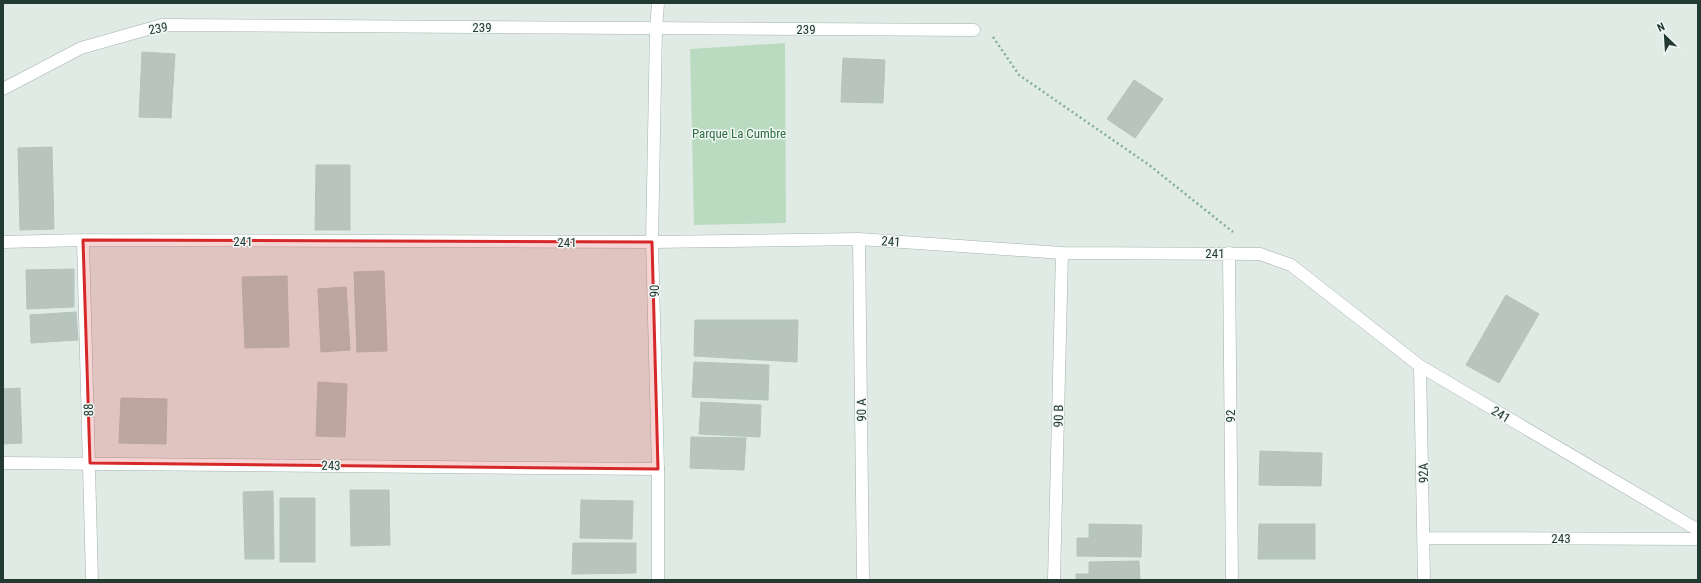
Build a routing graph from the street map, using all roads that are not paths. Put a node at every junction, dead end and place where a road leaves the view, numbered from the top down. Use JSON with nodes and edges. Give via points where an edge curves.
{"nodes":[{"id":1,"x":658,"y":3,"type":"edge"},
{"id":2,"x":656,"y":29,"type":"junction"},
{"id":3,"x":974,"y":30,"type":"road end"},
{"id":4,"x":3,"y":89,"type":"edge"},
{"id":5,"x":859,"y":239,"type":"junction"},
{"id":6,"x":83,"y":240,"type":"junction"},
{"id":7,"x":3,"y":242,"type":"edge"},
{"id":8,"x":652,"y":242,"type":"junction"},
{"id":9,"x":1229,"y":252,"type":"junction"},
{"id":10,"x":1062,"y":253,"type":"junction"},
{"id":11,"x":1420,"y":366,"type":"junction"},
{"id":12,"x":3,"y":463,"type":"edge"},
{"id":13,"x":90,"y":463,"type":"junction"},
{"id":14,"x":658,"y":469,"type":"junction"},
{"id":15,"x":1698,"y":530,"type":"edge"},
{"id":16,"x":1424,"y":538,"type":"junction"},
{"id":17,"x":1698,"y":539,"type":"edge"},
{"id":18,"x":92,"y":580,"type":"edge"},
{"id":19,"x":658,"y":580,"type":"edge"},
{"id":20,"x":863,"y":580,"type":"edge"},
{"id":21,"x":1054,"y":580,"type":"edge"},
{"id":22,"x":1232,"y":580,"type":"edge"},
{"id":23,"x":1424,"y":580,"type":"edge"}],
"edges":[{"from":1,"to":2,"type":"street","name":"90"},
{"from":2,"to":3,"type":"street","name":"239"},
{"from":2,"to":4,"type":"street","name":"239","via":[[162,25],[80,48]]},
{"from":2,"to":8,"type":"street","name":"90"},
{"from":5,"to":8,"type":"street","name":"241"},
{"from":5,"to":10,"type":"street","name":"241"},
{"from":5,"to":20,"type":"street","name":"90 A"},
{"from":6,"to":7,"type":"street","name":"241"},
{"from":6,"to":8,"type":"street","name":"241"},
{"from":6,"to":13,"type":"street","name":"88"},
{"from":8,"to":14,"type":"street","name":"90"},
{"from":9,"to":10,"type":"street","name":"241"},
{"from":9,"to":11,"type":"street","name":"241","via":[[1260,254],[1292,265]]},
{"from":9,"to":22,"type":"street","name":"92"},
{"from":10,"to":21,"type":"street","name":"90 B"},
{"from":11,"to":15,"type":"street","name":"241"},
{"from":11,"to":16,"type":"street","name":"92A"},
{"from":12,"to":13,"type":"street","name":"243"},
{"from":13,"to":14,"type":"street","name":"243"},
{"from":13,"to":18,"type":"street","name":"88"},
{"from":14,"to":19,"type":"street","name":"90"},
{"from":16,"to":17,"type":"street","name":"243"},
{"from":16,"to":23,"type":"street","name":"92A"}]}
